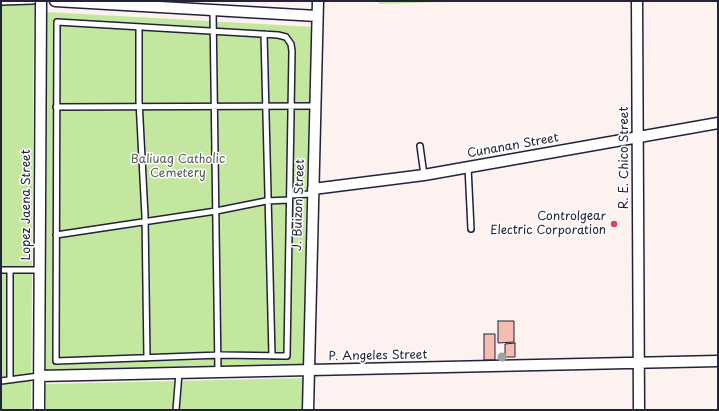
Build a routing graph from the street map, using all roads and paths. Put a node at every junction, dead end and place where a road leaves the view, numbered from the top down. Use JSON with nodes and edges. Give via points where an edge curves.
{"nodes":[{"id":1,"x":33,"y":1,"type":"edge"},
{"id":2,"x":41,"y":1,"type":"edge"},
{"id":3,"x":55,"y":1,"type":"edge"},
{"id":4,"x":318,"y":1,"type":"edge"},
{"id":5,"x":637,"y":1,"type":"edge"},
{"id":6,"x":1,"y":2,"type":"edge"},
{"id":7,"x":213,"y":10,"type":"junction"},
{"id":8,"x":317,"y":16,"type":"junction"},
{"id":9,"x":139,"y":27,"type":"junction"},
{"id":10,"x":214,"y":32,"type":"junction"},
{"id":11,"x":264,"y":34,"type":"junction"},
{"id":12,"x":264,"y":105,"type":"junction"},
{"id":13,"x":291,"y":105,"type":"junction"},
{"id":14,"x":139,"y":106,"type":"junction"},
{"id":15,"x":214,"y":106,"type":"junction"},
{"id":16,"x":316,"y":106,"type":"junction"},
{"id":17,"x":56,"y":107,"type":"junction"},
{"id":18,"x":718,"y":123,"type":"edge"},
{"id":19,"x":637,"y":136,"type":"junction"},
{"id":20,"x":420,"y":146,"type":"dead end"},
{"id":21,"x":468,"y":167,"type":"junction"},
{"id":22,"x":424,"y":175,"type":"junction"},
{"id":23,"x":312,"y":192,"type":"junction"},
{"id":24,"x":290,"y":198,"type":"junction"},
{"id":25,"x":266,"y":201,"type":"junction"},
{"id":26,"x":216,"y":211,"type":"junction"},
{"id":27,"x":144,"y":221,"type":"junction"},
{"id":28,"x":471,"y":229,"type":"dead end"},
{"id":29,"x":56,"y":235,"type":"junction"},
{"id":30,"x":1,"y":270,"type":"edge"},
{"id":31,"x":10,"y":270,"type":"junction"},
{"id":32,"x":40,"y":270,"type":"junction"},
{"id":33,"x":217,"y":355,"type":"junction"},
{"id":34,"x":272,"y":356,"type":"junction"},
{"id":35,"x":147,"y":358,"type":"junction"},
{"id":36,"x":718,"y":361,"type":"edge"},
{"id":37,"x":639,"y":363,"type":"junction"},
{"id":38,"x":308,"y":371,"type":"junction"},
{"id":39,"x":218,"y":372,"type":"junction"},
{"id":40,"x":179,"y":373,"type":"junction"},
{"id":41,"x":39,"y":376,"type":"junction"},
{"id":42,"x":1,"y":380,"type":"edge"},
{"id":43,"x":10,"y":380,"type":"junction"},
{"id":44,"x":38,"y":410,"type":"edge"},
{"id":45,"x":176,"y":410,"type":"edge"},
{"id":46,"x":308,"y":410,"type":"edge"},
{"id":47,"x":639,"y":410,"type":"edge"}],
"edges":[{"from":1,"to":6,"type":"lane"},
{"from":2,"to":32,"type":"street","name":"Lopez Jaena Street"},
{"from":3,"to":7,"type":"street"},
{"from":4,"to":8,"type":"street","name":"J. Buizon Street"},
{"from":5,"to":19,"type":"street","name":"R. E. Chico Street"},
{"from":7,"to":8,"type":"street"},
{"from":7,"to":10,"type":"lane"},
{"from":8,"to":16,"type":"street","name":"J. Buizon Street"},
{"from":9,"to":10,"type":"lane"},
{"from":9,"to":14,"type":"lane"},
{"from":9,"to":17,"type":"lane","via":[[57,22]]},
{"from":10,"to":11,"type":"lane"},
{"from":10,"to":15,"type":"lane"},
{"from":11,"to":12,"type":"lane"},
{"from":11,"to":13,"type":"lane","via":[[286,37],[291,44]]},
{"from":12,"to":13,"type":"lane"},
{"from":12,"to":15,"type":"lane"},
{"from":12,"to":25,"type":"lane"},
{"from":13,"to":16,"type":"lane"},
{"from":13,"to":24,"type":"lane"},
{"from":14,"to":15,"type":"lane"},
{"from":14,"to":17,"type":"lane"},
{"from":14,"to":27,"type":"lane"},
{"from":15,"to":26,"type":"lane"},
{"from":16,"to":23,"type":"street","name":"J. Buizon Street"},
{"from":17,"to":29,"type":"lane"},
{"from":18,"to":19,"type":"street","name":"Cunanan Street"},
{"from":19,"to":21,"type":"street","name":"Cunanan Street"},
{"from":19,"to":37,"type":"street","name":"R. E. Chico Street"},
{"from":20,"to":22,"type":"lane"},
{"from":21,"to":22,"type":"street","name":"Cunanan Street"},
{"from":21,"to":28,"type":"lane"},
{"from":22,"to":23,"type":"street","name":"Cunanan Street"},
{"from":23,"to":24,"type":"lane"},
{"from":23,"to":38,"type":"street","name":"J. Buizon Street"},
{"from":24,"to":25,"type":"lane"},
{"from":24,"to":34,"type":"lane","via":[[287,356]]},
{"from":25,"to":26,"type":"lane"},
{"from":25,"to":34,"type":"lane"},
{"from":26,"to":27,"type":"lane"},
{"from":26,"to":33,"type":"lane"},
{"from":27,"to":29,"type":"lane"},
{"from":27,"to":35,"type":"lane"},
{"from":29,"to":35,"type":"lane","via":[[56,361]]},
{"from":30,"to":31,"type":"lane"},
{"from":31,"to":32,"type":"lane"},
{"from":31,"to":43,"type":"lane"},
{"from":32,"to":41,"type":"street","name":"Lopez Jaena Street"},
{"from":33,"to":34,"type":"lane"},
{"from":33,"to":35,"type":"lane"},
{"from":33,"to":39,"type":"lane"},
{"from":36,"to":37,"type":"street","name":"P. Angeles Street"},
{"from":37,"to":38,"type":"street","name":"P. Angeles Street"},
{"from":37,"to":47,"type":"street","name":"R. E. Chico Street"},
{"from":38,"to":39,"type":"street","name":"P. Angeles Street"},
{"from":38,"to":46,"type":"street","name":"J. Buizon Street"},
{"from":39,"to":40,"type":"street","name":"P. Angeles Street"},
{"from":40,"to":41,"type":"street","name":"P. Angeles Street"},
{"from":40,"to":45,"type":"lane"},
{"from":41,"to":43,"type":"lane"},
{"from":41,"to":44,"type":"street","name":"Lopez Jaena Street"},
{"from":42,"to":43,"type":"lane"}]}
